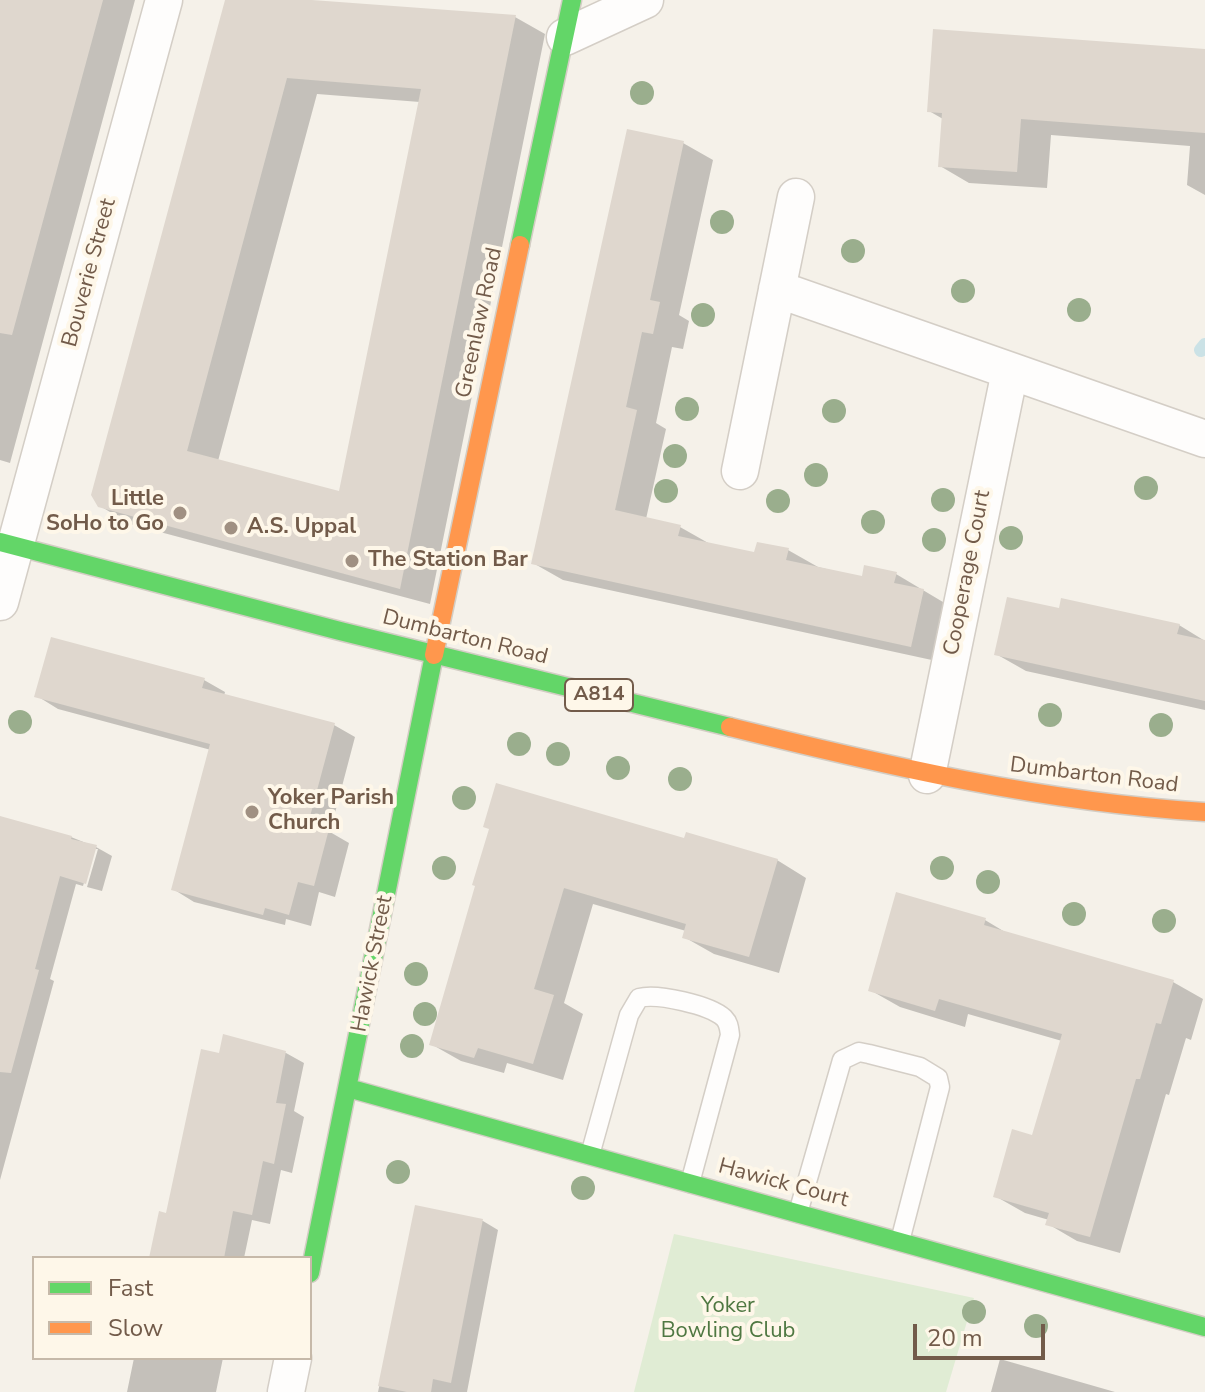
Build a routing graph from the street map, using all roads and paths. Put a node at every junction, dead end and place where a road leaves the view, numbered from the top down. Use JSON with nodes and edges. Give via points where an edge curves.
{"nodes":[{"id":1,"x":164,"y":0,"type":"edge"},
{"id":2,"x":572,"y":0,"type":"edge"},
{"id":3,"x":645,"y":0,"type":"edge"},
{"id":4,"x":565,"y":37,"type":"junction"},
{"id":5,"x":796,"y":197,"type":"dead end"},
{"id":6,"x":777,"y":289,"type":"junction"},
{"id":7,"x":1010,"y":371,"type":"junction"},
{"id":8,"x":1205,"y":439,"type":"edge"},
{"id":9,"x":740,"y":471,"type":"dead end"},
{"id":10,"x":8,"y":544,"type":"edge"},
{"id":11,"x":0,"y":602,"type":"edge"},
{"id":12,"x":434,"y":655,"type":"junction"},
{"id":13,"x":927,"y":775,"type":"junction"},
{"id":14,"x":1205,"y":812,"type":"edge"},
{"id":15,"x":348,"y":1088,"type":"junction"},
{"id":16,"x":590,"y":1155,"type":"junction"},
{"id":17,"x":690,"y":1183,"type":"junction"},
{"id":18,"x":798,"y":1213,"type":"junction"},
{"id":19,"x":900,"y":1241,"type":"junction"},
{"id":20,"x":312,"y":1263,"type":"edge"},
{"id":21,"x":1205,"y":1327,"type":"edge"},
{"id":22,"x":293,"y":1360,"type":"edge"},
{"id":23,"x":286,"y":1392,"type":"edge"}],
"edges":[{"from":1,"to":10,"type":"street","name":"Bouverie Street"},
{"from":2,"to":4,"type":"street","name":"Greenlaw Road"},
{"from":3,"to":4,"type":"street"},
{"from":4,"to":12,"type":"street","name":"Greenlaw Road"},
{"from":5,"to":6,"type":"street"},
{"from":6,"to":7,"type":"street"},
{"from":6,"to":9,"type":"street"},
{"from":7,"to":8,"type":"street"},
{"from":7,"to":13,"type":"street","name":"Cooperage Court"},
{"from":10,"to":11,"type":"street","name":"Bouverie Street"},
{"from":10,"to":12,"type":"street","name":"Dumbarton Road","number":"A814"},
{"from":12,"to":13,"type":"street","name":"Dumbarton Road","number":"A814"},
{"from":12,"to":15,"type":"street","name":"Hawick Street"},
{"from":13,"to":14,"type":"street","name":"Dumbarton Road","number":"A814","via":[[1047,798]]},
{"from":15,"to":16,"type":"street","name":"Hawick Court"},
{"from":15,"to":20,"type":"street","name":"Hawick Street"},
{"from":16,"to":17,"type":"street","name":"Hawick Court"},
{"from":16,"to":17,"type":"lane","via":[[629,1015],[639,998],[659,996],[699,1007],[723,1017],[730,1035]]},
{"from":17,"to":18,"type":"street","name":"Hawick Court"},
{"from":18,"to":19,"type":"street","name":"Hawick Court"},
{"from":18,"to":19,"type":"lane","via":[[842,1060],[859,1052],[920,1067],[938,1078],[940,1087]]},
{"from":19,"to":21,"type":"street","name":"Hawick Court"},
{"from":22,"to":23,"type":"street"}]}
